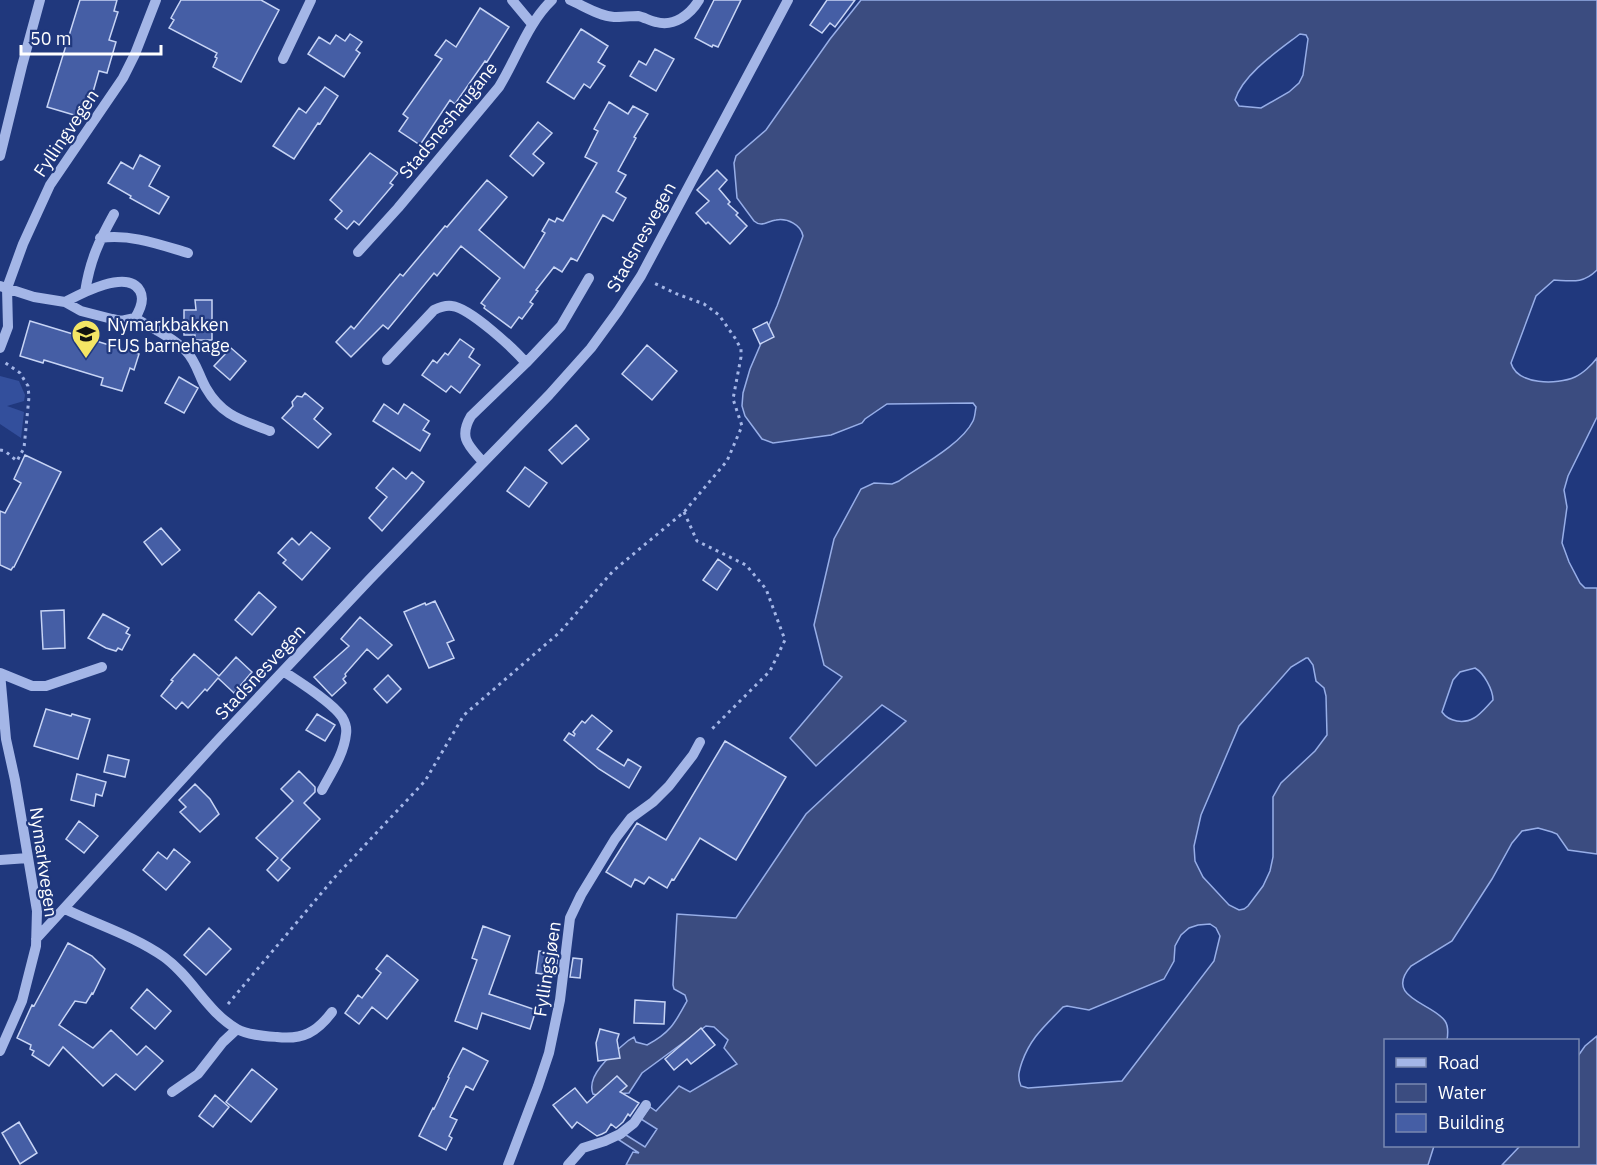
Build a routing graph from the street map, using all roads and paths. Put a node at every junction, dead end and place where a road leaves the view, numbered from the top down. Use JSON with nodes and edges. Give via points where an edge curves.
{"nodes":[{"id":1,"x":40,"y":0,"type":"edge"},
{"id":2,"x":156,"y":0,"type":"edge"},
{"id":3,"x":311,"y":0,"type":"edge"},
{"id":4,"x":512,"y":0,"type":"edge"},
{"id":5,"x":552,"y":0,"type":"edge"},
{"id":6,"x":570,"y":0,"type":"edge"},
{"id":7,"x":699,"y":0,"type":"edge"},
{"id":8,"x":788,"y":0,"type":"edge"},
{"id":9,"x":532,"y":24,"type":"junction"},
{"id":10,"x":283,"y":59,"type":"dead end"},
{"id":11,"x":0,"y":156,"type":"edge"},
{"id":12,"x":114,"y":214,"type":"dead end"},
{"id":13,"x":100,"y":238,"type":"junction"},
{"id":14,"x":358,"y":252,"type":"dead end"},
{"id":15,"x":188,"y":253,"type":"dead end"},
{"id":16,"x":641,"y":276,"type":"junction"},
{"id":17,"x":589,"y":278,"type":"dead end"},
{"id":18,"x":3,"y":287,"type":"edge"},
{"id":19,"x":85,"y":292,"type":"junction"},
{"id":20,"x":65,"y":302,"type":"junction"},
{"id":21,"x":135,"y":318,"type":"junction"},
{"id":22,"x":0,"y":348,"type":"edge"},
{"id":23,"x":0,"y":359,"type":"edge"},
{"id":24,"x":387,"y":360,"type":"dead end"},
{"id":25,"x":526,"y":363,"type":"junction"},
{"id":26,"x":270,"y":431,"type":"dead end"},
{"id":27,"x":0,"y":450,"type":"edge"},
{"id":28,"x":483,"y":462,"type":"junction"},
{"id":29,"x":684,"y":512,"type":"junction"},
{"id":30,"x":102,"y":667,"type":"dead end"},
{"id":31,"x":283,"y":671,"type":"junction"},
{"id":32,"x":0,"y":673,"type":"edge"},
{"id":33,"x":700,"y":742,"type":"joint"},
{"id":34,"x":322,"y":790,"type":"dead end"},
{"id":35,"x":28,"y":858,"type":"junction"},
{"id":36,"x":0,"y":860,"type":"edge"},
{"id":37,"x":65,"y":909,"type":"junction"},
{"id":38,"x":36,"y":939,"type":"junction"},
{"id":39,"x":332,"y":1012,"type":"dead end"},
{"id":40,"x":219,"y":1015,"type":"junction"},
{"id":41,"x":237,"y":1029,"type":"junction"},
{"id":42,"x":0,"y":1051,"type":"edge"},
{"id":43,"x":172,"y":1092,"type":"dead end"},
{"id":44,"x":646,"y":1105,"type":"dead end"},
{"id":45,"x":508,"y":1165,"type":"edge"},
{"id":46,"x":568,"y":1165,"type":"edge"}],
"edges":[{"from":1,"to":11,"type":"street"},
{"from":2,"to":18,"type":"street","name":"Fyllingvegen","via":[[123,78],[50,185]]},
{"from":3,"to":10,"type":"street"},
{"from":4,"to":9,"type":"street"},
{"from":5,"to":9,"type":"street","name":"Stadsneshaugane"},
{"from":6,"to":7,"type":"street","via":[[602,14],[641,16],[659,23],[676,22]]},
{"from":8,"to":16,"type":"street","name":"Stadsnesvegen"},
{"from":9,"to":14,"type":"street","name":"Stadsneshaugane","via":[[499,87]]},
{"from":12,"to":13,"type":"street"},
{"from":13,"to":15,"type":"street","via":[[117,236],[150,241]]},
{"from":13,"to":19,"type":"street"},
{"from":16,"to":28,"type":"street","name":"Stadsnesvegen","via":[[591,348]]},
{"from":16,"to":29,"type":"path","via":[[704,304],[719,315],[741,349],[734,399],[742,426],[727,461]]},
{"from":17,"to":25,"type":"street","name":"Stadsnesvegen","via":[[561,326]]},
{"from":18,"to":20,"type":"street"},
{"from":18,"to":22,"type":"street","via":[[8,327]]},
{"from":19,"to":20,"type":"street"},
{"from":19,"to":21,"type":"street","via":[[113,282],[131,283],[141,292]]},
{"from":20,"to":21,"type":"street","via":[[112,320]]},
{"from":21,"to":26,"type":"street","via":[[185,351],[218,406],[236,418]]},
{"from":23,"to":27,"type":"path","via":[[20,373],[29,396],[24,448],[17,461]]},
{"from":24,"to":25,"type":"street","via":[[434,310],[451,305],[461,308],[502,339]]},
{"from":25,"to":28,"type":"street","name":"Stadsnesvegen","via":[[466,423],[465,439]]},
{"from":28,"to":31,"type":"street","name":"Stadsnesvegen"},
{"from":29,"to":33,"type":"path","via":[[697,541],[746,564],[766,589],[785,640],[770,671]]},
{"from":29,"to":40,"type":"path","via":[[612,571],[560,632],[464,715],[425,781],[335,878]]},
{"from":30,"to":32,"type":"street","via":[[46,686],[32,686]]},
{"from":31,"to":34,"type":"street","via":[[333,708],[345,724],[343,747]]},
{"from":31,"to":37,"type":"street","name":"Stadsnesvegen"},
{"from":32,"to":35,"type":"street","name":"Nymarkvegen","via":[[6,740]]},
{"from":33,"to":45,"type":"street","name":"Fyllingsjøen","via":[[669,786],[632,818],[615,839],[570,918],[549,1053]]},
{"from":35,"to":36,"type":"street"},
{"from":35,"to":38,"type":"street","name":"Nymarkvegen","via":[[37,910]]},
{"from":37,"to":38,"type":"street","name":"Stadsnesvegen"},
{"from":37,"to":40,"type":"street","via":[[156,951]]},
{"from":38,"to":42,"type":"street","name":"Nymarkvegen","via":[[22,1001]]},
{"from":39,"to":41,"type":"street","via":[[323,1024],[300,1037],[266,1036]]},
{"from":40,"to":41,"type":"street"},
{"from":41,"to":43,"type":"street","via":[[198,1074]]},
{"from":44,"to":46,"type":"street","via":[[627,1129],[583,1148]]}]}
